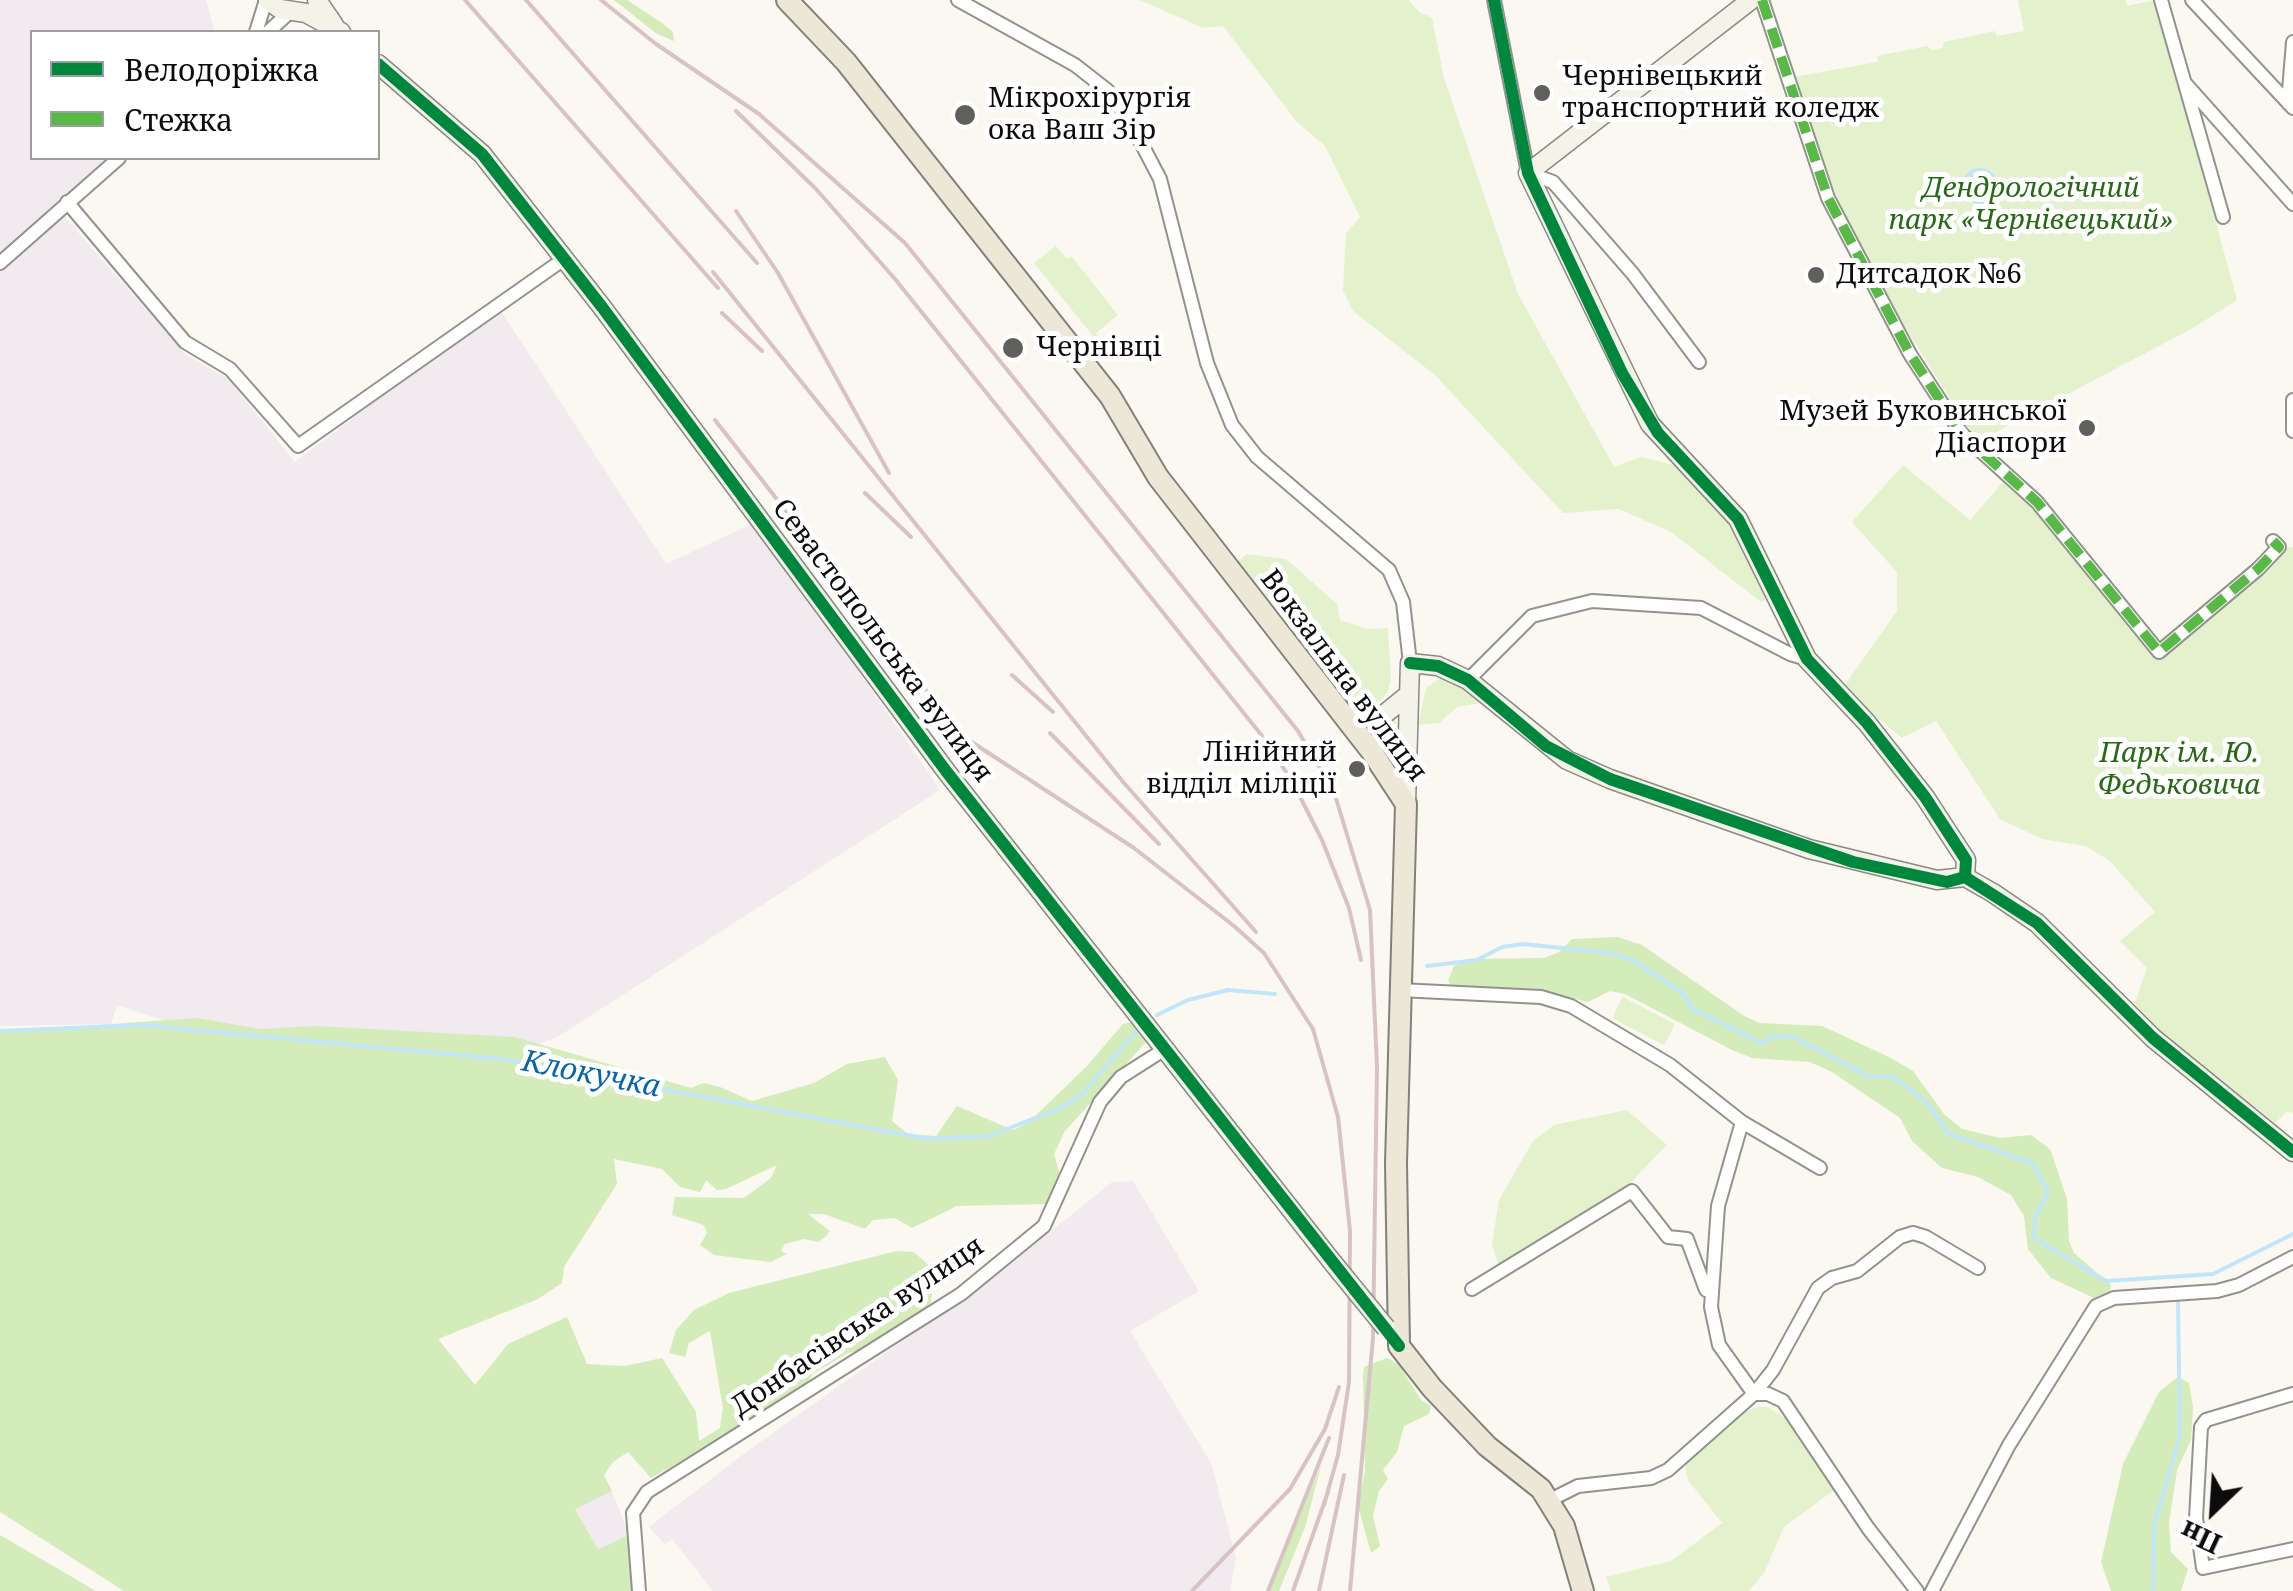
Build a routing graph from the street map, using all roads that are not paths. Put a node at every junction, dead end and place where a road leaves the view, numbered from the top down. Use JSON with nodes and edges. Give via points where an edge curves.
{"nodes":[{"id":1,"x":267,"y":0,"type":"edge"},
{"id":2,"x":318,"y":0,"type":"edge"},
{"id":3,"x":787,"y":0,"type":"edge"},
{"id":4,"x":958,"y":0,"type":"edge"},
{"id":5,"x":1494,"y":0,"type":"edge"},
{"id":6,"x":1751,"y":0,"type":"edge"},
{"id":7,"x":1762,"y":0,"type":"edge"},
{"id":8,"x":2162,"y":0,"type":"edge"},
{"id":9,"x":2192,"y":0,"type":"edge"},
{"id":10,"x":298,"y":6,"type":"edge"},
{"id":11,"x":257,"y":30,"type":"edge"},
{"id":12,"x":270,"y":30,"type":"edge"},
{"id":13,"x":337,"y":30,"type":"edge"},
{"id":14,"x":338,"y":30,"type":"edge"},
{"id":15,"x":2293,"y":42,"type":"edge"},
{"id":16,"x":380,"y":66,"type":"edge"},
{"id":17,"x":2183,"y":81,"type":"junction"},
{"id":18,"x":2291,"y":105,"type":"edge"},
{"id":19,"x":116,"y":160,"type":"edge"},
{"id":20,"x":1528,"y":173,"type":"junction"},
{"id":21,"x":67,"y":202,"type":"junction"},
{"id":22,"x":2293,"y":204,"type":"edge"},
{"id":23,"x":2223,"y":217,"type":"dead end"},
{"id":24,"x":564,"y":260,"type":"junction"},
{"id":25,"x":0,"y":263,"type":"edge"},
{"id":26,"x":1698,"y":362,"type":"dead end"},
{"id":27,"x":2293,"y":400,"type":"edge"},
{"id":28,"x":2293,"y":431,"type":"edge"},
{"id":29,"x":2273,"y":541,"type":"dead end"},
{"id":30,"x":1807,"y":658,"type":"junction"},
{"id":31,"x":1410,"y":663,"type":"junction"},
{"id":32,"x":1468,"y":680,"type":"junction"},
{"id":33,"x":1408,"y":696,"type":"junction"},
{"id":34,"x":1340,"y":712,"type":"junction"},
{"id":35,"x":1370,"y":719,"type":"junction"},
{"id":36,"x":1364,"y":742,"type":"junction"},
{"id":37,"x":1406,"y":804,"type":"junction"},
{"id":38,"x":1964,"y":877,"type":"junction"},
{"id":39,"x":1400,"y":990,"type":"junction"},
{"id":40,"x":1165,"y":1050,"type":"junction"},
{"id":41,"x":1742,"y":1122,"type":"junction"},
{"id":42,"x":2293,"y":1152,"type":"edge"},
{"id":43,"x":1820,"y":1168,"type":"dead end"},
{"id":44,"x":2293,"y":1257,"type":"edge"},
{"id":45,"x":1978,"y":1268,"type":"dead end"},
{"id":46,"x":1472,"y":1289,"type":"dead end"},
{"id":47,"x":1710,"y":1306,"type":"junction"},
{"id":48,"x":1400,"y":1346,"type":"junction"},
{"id":49,"x":1754,"y":1394,"type":"junction"},
{"id":50,"x":2293,"y":1394,"type":"edge"},
{"id":51,"x":1548,"y":1501,"type":"junction"},
{"id":52,"x":2293,"y":1549,"type":"edge"},
{"id":53,"x":638,"y":1591,"type":"edge"},
{"id":54,"x":1584,"y":1591,"type":"edge"},
{"id":55,"x":1917,"y":1591,"type":"edge"},
{"id":56,"x":1932,"y":1591,"type":"edge"}],
"edges":[{"from":1,"to":10,"type":"street","via":[[280,9]]},
{"from":1,"to":11,"type":"street"},
{"from":2,"to":14,"type":"street"},
{"from":3,"to":34,"type":"main road","name":"Вокзальна вулиця","via":[[964,206],[1122,413],[1158,476]]},
{"from":4,"to":31,"type":"street","via":[[1075,65],[1126,114],[1160,179],[1206,363],[1232,424],[1256,456],[1389,570],[1402,602]]},
{"from":5,"to":20,"type":"street"},
{"from":6,"to":20,"type":"street"},
{"from":7,"to":29,"type":"street","via":[[1828,198],[1910,354],[1962,434],[2038,502],[2159,652],[2258,569],[2278,547]]},
{"from":8,"to":17,"type":"street"},
{"from":9,"to":18,"type":"street"},
{"from":10,"to":12,"type":"street"},
{"from":10,"to":13,"type":"street"},
{"from":15,"to":18,"type":"street"},
{"from":16,"to":24,"type":"street","name":"Севастопольська вулиця","via":[[482,154]]},
{"from":17,"to":22,"type":"street"},
{"from":17,"to":23,"type":"street"},
{"from":19,"to":21,"type":"street"},
{"from":20,"to":26,"type":"street","via":[[1553,182]]},
{"from":20,"to":30,"type":"street","via":[[1650,424],[1738,519]]},
{"from":21,"to":24,"type":"street","via":[[185,342],[230,369],[298,446]]},
{"from":21,"to":25,"type":"street"},
{"from":24,"to":40,"type":"street","name":"Севастопольська вулиця","via":[[946,771]]},
{"from":27,"to":28,"type":"street"},
{"from":30,"to":32,"type":"street","via":[[1701,608],[1592,601],[1532,616]]},
{"from":30,"to":38,"type":"street","via":[[1925,797],[1966,860]]},
{"from":31,"to":32,"type":"street"},
{"from":31,"to":33,"type":"street"},
{"from":32,"to":38,"type":"street","via":[[1546,746],[1610,779],[1853,862],[1947,882]]},
{"from":33,"to":35,"type":"street","via":[[1392,712]]},
{"from":33,"to":37,"type":"street"},
{"from":34,"to":35,"type":"street"},
{"from":34,"to":36,"type":"main road","name":"Вокзальна вулиця"},
{"from":35,"to":36,"type":"street"},
{"from":36,"to":37,"type":"main road","name":"Вокзальна вулиця"},
{"from":37,"to":39,"type":"main road","name":"Вокзальна вулиця"},
{"from":38,"to":42,"type":"street","via":[[2037,924],[2153,1038]]},
{"from":39,"to":41,"type":"street","via":[[1541,997],[1571,1006],[1670,1064]]},
{"from":39,"to":48,"type":"main road","name":"Вокзальна вулиця"},
{"from":40,"to":48,"type":"street","name":"Севастопольська вулиця","bridge":true},
{"from":40,"to":53,"type":"street","name":"Донбасівська вулиця","via":[[1122,1077],[1100,1102],[1044,1226],[961,1294],[647,1492],[632,1514]]},
{"from":41,"to":43,"type":"street"},
{"from":41,"to":47,"type":"street","via":[[1718,1206]]},
{"from":44,"to":56,"type":"street","via":[[2217,1291],[2114,1298],[2096,1306],[2009,1446]]},
{"from":45,"to":49,"type":"street","via":[[1926,1237],[1900,1237],[1857,1270],[1818,1288]]},
{"from":46,"to":47,"type":"street","via":[[1632,1191],[1668,1237],[1688,1239]]},
{"from":47,"to":49,"type":"street","via":[[1718,1345]]},
{"from":48,"to":51,"type":"main road","via":[[1465,1423]]},
{"from":49,"to":51,"type":"street","via":[[1668,1470],[1578,1486]]},
{"from":49,"to":55,"type":"street","via":[[1783,1401]]},
{"from":50,"to":52,"type":"street","via":[[2206,1420],[2196,1518],[2203,1568]]},
{"from":51,"to":54,"type":"main road","via":[[1564,1526]]}]}
